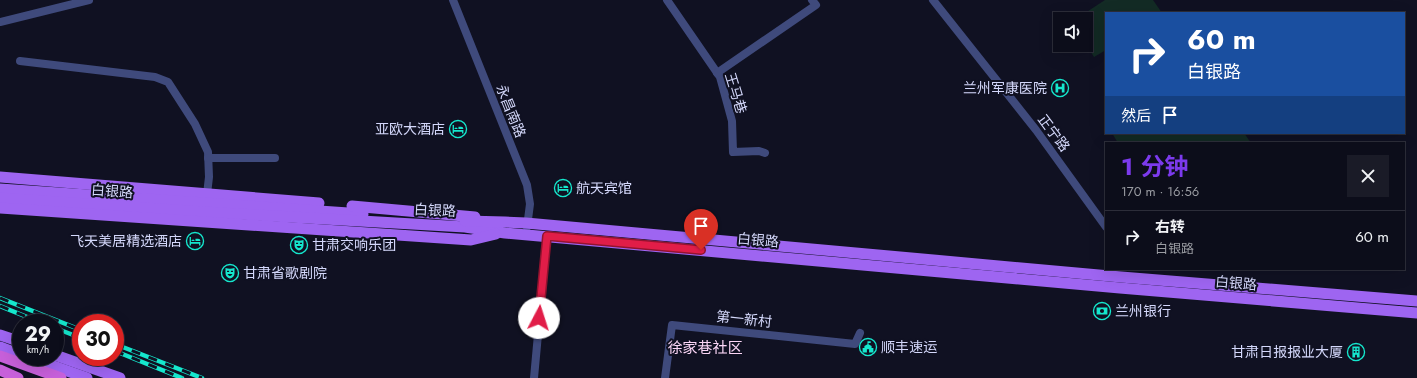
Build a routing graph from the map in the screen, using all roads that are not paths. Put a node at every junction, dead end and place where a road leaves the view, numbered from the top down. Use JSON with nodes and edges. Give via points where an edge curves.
{"nodes":[{"id":1,"x":89,"y":0,"type":"edge"},
{"id":2,"x":453,"y":0,"type":"edge"},
{"id":3,"x":667,"y":0,"type":"edge"},
{"id":4,"x":812,"y":0,"type":"edge"},
{"id":5,"x":933,"y":0,"type":"edge"},
{"id":6,"x":0,"y":22,"type":"edge"},
{"id":7,"x":20,"y":61,"type":"dead end"},
{"id":8,"x":717,"y":73,"type":"junction"},
{"id":9,"x":765,"y":153,"type":"dead end"},
{"id":10,"x":208,"y":158,"type":"junction"},
{"id":11,"x":275,"y":158,"type":"dead end"},
{"id":12,"x":0,"y":177,"type":"edge"},
{"id":13,"x":0,"y":188,"type":"edge"},
{"id":14,"x":207,"y":194,"type":"junction"},
{"id":15,"x":0,"y":198,"type":"edge"},
{"id":16,"x":0,"y":208,"type":"edge"},
{"id":17,"x":465,"y":224,"type":"junction"},
{"id":18,"x":1105,"y":226,"type":"edge"},
{"id":19,"x":505,"y":227,"type":"junction"},
{"id":20,"x":527,"y":229,"type":"junction"},
{"id":21,"x":547,"y":236,"type":"junction"},
{"id":22,"x":1121,"y":278,"type":"edge"},
{"id":23,"x":1417,"y":301,"type":"edge"},
{"id":24,"x":1417,"y":313,"type":"edge"},
{"id":25,"x":860,"y":333,"type":"dead end"},
{"id":26,"x":0,"y":334,"type":"edge"},
{"id":27,"x":12,"y":339,"type":"edge"},
{"id":28,"x":0,"y":347,"type":"edge"},
{"id":29,"x":12,"y":351,"type":"edge"},
{"id":30,"x":0,"y":356,"type":"edge"},
{"id":31,"x":64,"y":358,"type":"edge"},
{"id":32,"x":53,"y":366,"type":"edge"},
{"id":33,"x":0,"y":370,"type":"edge"},
{"id":34,"x":18,"y":378,"type":"edge"},
{"id":35,"x":61,"y":378,"type":"edge"},
{"id":36,"x":87,"y":378,"type":"edge"},
{"id":37,"x":120,"y":378,"type":"edge"},
{"id":38,"x":534,"y":378,"type":"edge"},
{"id":39,"x":664,"y":378,"type":"edge"}],
"edges":[{"from":1,"to":6,"type":"street"},
{"from":2,"to":20,"type":"street","name":"永昌南路","via":[[527,185],[530,204]]},
{"from":3,"to":8,"type":"street","name":"王马巷"},
{"from":4,"to":8,"type":"street","via":[[816,5]]},
{"from":5,"to":18,"type":"street","name":"正宁路","via":[[1036,130]]},
{"from":7,"to":10,"type":"street","via":[[155,77],[168,82],[195,124],[208,152]]},
{"from":8,"to":9,"type":"street","name":"王马巷","via":[[732,120],[733,152]]},
{"from":10,"to":11,"type":"street"},
{"from":10,"to":14,"type":"street"},
{"from":12,"to":14,"type":"main road"},
{"from":13,"to":17,"type":"main road","name":"白银路"},
{"from":14,"to":19,"type":"main road","via":[[469,216]]},
{"from":15,"to":17,"type":"main road","name":"白银路","via":[[212,213]]},
{"from":16,"to":19,"type":"main road","via":[[471,240]]},
{"from":17,"to":19,"type":"main road","name":"白银路"},
{"from":19,"to":20,"type":"main road","name":"白银路"},
{"from":20,"to":21,"type":"main road","name":"白银路"},
{"from":20,"to":22,"type":"main road","name":"白银路"},
{"from":21,"to":22,"type":"main road","name":"白银路"},
{"from":21,"to":38,"type":"street"},
{"from":22,"to":23,"type":"main road","name":"白银路"},
{"from":22,"to":24,"type":"main road","name":"白银路"},
{"from":25,"to":39,"type":"street","name":"第一新村","via":[[855,344],[672,325]]},
{"from":26,"to":27,"type":"main road"},
{"from":28,"to":29,"type":"main road"},
{"from":30,"to":35,"type":"highway"},
{"from":31,"to":37,"type":"main road"},
{"from":32,"to":36,"type":"main road"},
{"from":33,"to":34,"type":"highway"}]}
